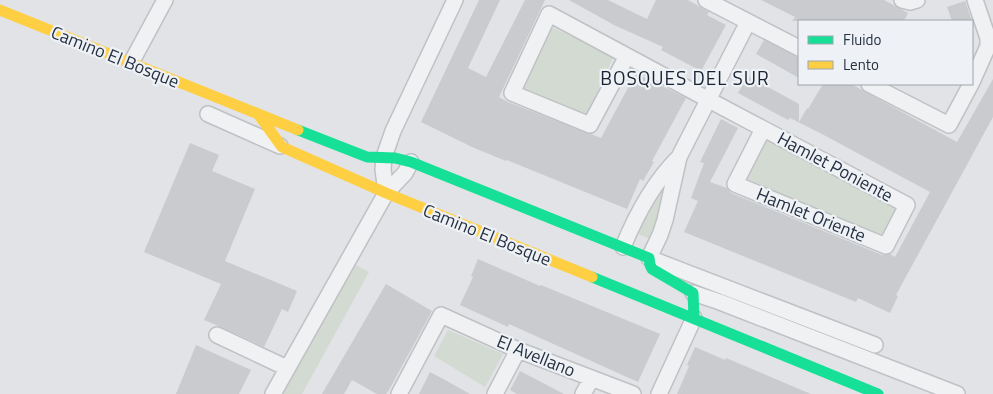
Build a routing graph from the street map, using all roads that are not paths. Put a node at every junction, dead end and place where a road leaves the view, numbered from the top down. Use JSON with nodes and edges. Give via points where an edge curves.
{"nodes":[{"id":1,"x":165,"y":0,"type":"edge"},
{"id":2,"x":455,"y":0,"type":"edge"},
{"id":3,"x":706,"y":0,"type":"edge"},
{"id":4,"x":902,"y":0,"type":"edge"},
{"id":5,"x":917,"y":0,"type":"edge"},
{"id":6,"x":975,"y":0,"type":"edge"},
{"id":7,"x":0,"y":10,"type":"edge"},
{"id":8,"x":748,"y":22,"type":"junction"},
{"id":9,"x":798,"y":47,"type":"edge"},
{"id":10,"x":627,"y":56,"type":"junction"},
{"id":11,"x":131,"y":63,"type":"junction"},
{"id":12,"x":973,"y":79,"type":"edge"},
{"id":13,"x":871,"y":85,"type":"edge"},
{"id":14,"x":970,"y":85,"type":"edge"},
{"id":15,"x":709,"y":100,"type":"junction"},
{"id":16,"x":208,"y":114,"type":"dead end"},
{"id":17,"x":258,"y":114,"type":"junction"},
{"id":18,"x":763,"y":129,"type":"junction"},
{"id":19,"x":282,"y":147,"type":"junction"},
{"id":20,"x":384,"y":157,"type":"junction"},
{"id":21,"x":679,"y":157,"type":"junction"},
{"id":22,"x":411,"y":162,"type":"junction"},
{"id":23,"x":386,"y":193,"type":"junction"},
{"id":24,"x":886,"y":246,"type":"joint"},
{"id":25,"x":623,"y":247,"type":"junction"},
{"id":26,"x":649,"y":258,"type":"junction"},
{"id":27,"x":692,"y":294,"type":"junction"},
{"id":28,"x":694,"y":318,"type":"junction"},
{"id":29,"x":217,"y":335,"type":"dead end"},
{"id":30,"x":875,"y":344,"type":"dead end"},
{"id":31,"x":518,"y":350,"type":"junction"},
{"id":32,"x":287,"y":368,"type":"junction"},
{"id":33,"x":592,"y":378,"type":"junction"},
{"id":34,"x":273,"y":394,"type":"edge"},
{"id":35,"x":398,"y":394,"type":"edge"},
{"id":36,"x":496,"y":394,"type":"edge"},
{"id":37,"x":583,"y":394,"type":"edge"},
{"id":38,"x":633,"y":394,"type":"edge"},
{"id":39,"x":660,"y":394,"type":"edge"},
{"id":40,"x":878,"y":394,"type":"edge"},
{"id":41,"x":957,"y":394,"type":"edge"}],
"edges":[{"from":1,"to":11,"type":"street"},
{"from":2,"to":20,"type":"street"},
{"from":3,"to":8,"type":"street"},
{"from":4,"to":5,"type":"street"},
{"from":6,"to":12,"type":"street","via":[[988,46]]},
{"from":7,"to":11,"type":"street","name":"Camino El Bosque"},
{"from":8,"to":9,"type":"street"},
{"from":8,"to":15,"type":"street"},
{"from":10,"to":10,"type":"street","name":"Hamlet Poniente","via":[[590,125],[512,93],[549,14]]},
{"from":10,"to":15,"type":"street","name":"Hamlet Poniente"},
{"from":11,"to":17,"type":"street","name":"Camino El Bosque"},
{"from":13,"to":14,"type":"street","via":[[949,125]]},
{"from":15,"to":18,"type":"street","name":"Hamlet Poniente"},
{"from":15,"to":21,"type":"street"},
{"from":16,"to":19,"type":"street","name":"Camino El Bosque"},
{"from":17,"to":19,"type":"street"},
{"from":17,"to":20,"type":"street","name":"Camino El Bosque","via":[[367,157]]},
{"from":18,"to":24,"type":"street","name":"Hamlet Poniente","via":[[907,205]]},
{"from":18,"to":24,"type":"street","name":"Hamlet Oriente","via":[[735,184]]},
{"from":19,"to":23,"type":"street","name":"Camino El Bosque"},
{"from":20,"to":22,"type":"street","name":"Camino El Bosque"},
{"from":20,"to":23,"type":"street"},
{"from":21,"to":25,"type":"street","via":[[650,192]]},
{"from":21,"to":26,"type":"street","via":[[665,220]]},
{"from":22,"to":23,"type":"street"},
{"from":22,"to":25,"type":"street","name":"Camino El Bosque"},
{"from":23,"to":28,"type":"street","name":"Camino El Bosque"},
{"from":23,"to":32,"type":"street"},
{"from":25,"to":26,"type":"street","name":"Camino El Bosque"},
{"from":26,"to":27,"type":"street","name":"Camino El Bosque","via":[[655,272],[684,286]]},
{"from":26,"to":30,"type":"street","name":"Camino El Bosque"},
{"from":27,"to":28,"type":"street"},
{"from":27,"to":41,"type":"street","name":"Camino El Bosque"},
{"from":28,"to":39,"type":"street"},
{"from":28,"to":40,"type":"street","name":"Camino El Bosque"},
{"from":29,"to":32,"type":"street"},
{"from":31,"to":33,"type":"street","name":"El Avellano"},
{"from":31,"to":35,"type":"street","name":"El Avellano","via":[[441,315]]},
{"from":31,"to":36,"type":"street"},
{"from":32,"to":34,"type":"street"},
{"from":33,"to":37,"type":"street"},
{"from":33,"to":38,"type":"street","name":"El Avellano"}]}
